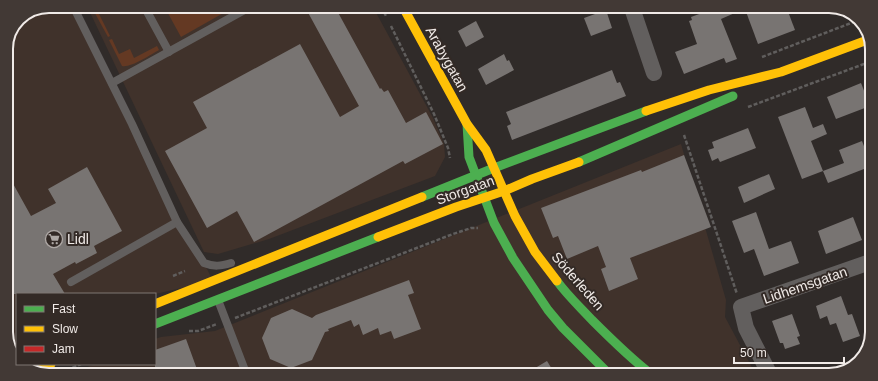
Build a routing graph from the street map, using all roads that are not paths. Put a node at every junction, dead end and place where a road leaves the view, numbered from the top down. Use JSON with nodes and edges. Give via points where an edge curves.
{"nodes":[{"id":1,"x":77,"y":13,"type":"edge"},
{"id":2,"x":148,"y":13,"type":"edge"},
{"id":3,"x":239,"y":13,"type":"edge"},
{"id":4,"x":406,"y":13,"type":"edge"},
{"id":5,"x":634,"y":13,"type":"edge"},
{"id":6,"x":864,"y":41,"type":"edge"},
{"id":7,"x":169,"y":52,"type":"junction"},
{"id":8,"x":781,"y":72,"type":"junction"},
{"id":9,"x":654,"y":73,"type":"dead end"},
{"id":10,"x":112,"y":83,"type":"junction"},
{"id":11,"x":467,"y":124,"type":"junction"},
{"id":12,"x":494,"y":168,"type":"junction"},
{"id":13,"x":476,"y":175,"type":"junction"},
{"id":14,"x":504,"y":191,"type":"junction"},
{"id":15,"x":485,"y":198,"type":"junction"},
{"id":16,"x":177,"y":222,"type":"junction"},
{"id":17,"x":323,"y":237,"type":"junction"},
{"id":18,"x":271,"y":248,"type":"dead end"},
{"id":19,"x":236,"y":261,"type":"dead end"},
{"id":20,"x":865,"y":264,"type":"edge"},
{"id":21,"x":71,"y":282,"type":"dead end"},
{"id":22,"x":218,"y":299,"type":"junction"},
{"id":23,"x":156,"y":304,"type":"edge"},
{"id":24,"x":156,"y":324,"type":"edge"},
{"id":25,"x":244,"y":368,"type":"edge"},
{"id":26,"x":603,"y":368,"type":"edge"},
{"id":27,"x":644,"y":368,"type":"edge"},
{"id":28,"x":766,"y":368,"type":"edge"}],
"edges":[{"from":1,"to":10,"type":"lane"},
{"from":2,"to":7,"type":"lane"},
{"from":3,"to":7,"type":"lane"},
{"from":4,"to":11,"type":"main road","name":"Arabygatan"},
{"from":5,"to":9,"type":"street"},
{"from":6,"to":8,"type":"main road","name":"Storgatan"},
{"from":7,"to":10,"type":"lane"},
{"from":8,"to":12,"type":"main road","name":"Storgatan","via":[[674,101]]},
{"from":8,"to":14,"type":"main road","name":"Storgatan","via":[[597,155]]},
{"from":10,"to":16,"type":"lane"},
{"from":11,"to":12,"type":"main road","name":"Arabygatan","via":[[486,150]]},
{"from":11,"to":13,"type":"main road","name":"Arabygatan","via":[[470,157]]},
{"from":12,"to":13,"type":"main road","name":"Storgatan"},
{"from":12,"to":14,"type":"main road","name":"Arabygatan"},
{"from":13,"to":15,"type":"main road","name":"Arabygatan"},
{"from":13,"to":17,"type":"main road","name":"Storgatan"},
{"from":14,"to":15,"type":"main road","name":"Storgatan"},
{"from":14,"to":27,"type":"main road","name":"Söderleden","via":[[535,252],[565,292]]},
{"from":15,"to":22,"type":"main road","name":"Storgatan"},
{"from":15,"to":26,"type":"main road","via":[[504,243],[534,291],[563,328]]},
{"from":16,"to":19,"type":"lane","via":[[204,263],[220,266]]},
{"from":16,"to":21,"type":"lane"},
{"from":17,"to":18,"type":"lane"},
{"from":17,"to":23,"type":"main road","name":"Storgatan"},
{"from":20,"to":28,"type":"street","name":"Lidhemsgatan","via":[[741,307],[746,328]]},
{"from":22,"to":24,"type":"main road","name":"Storgatan"},
{"from":22,"to":25,"type":"lane"}]}
